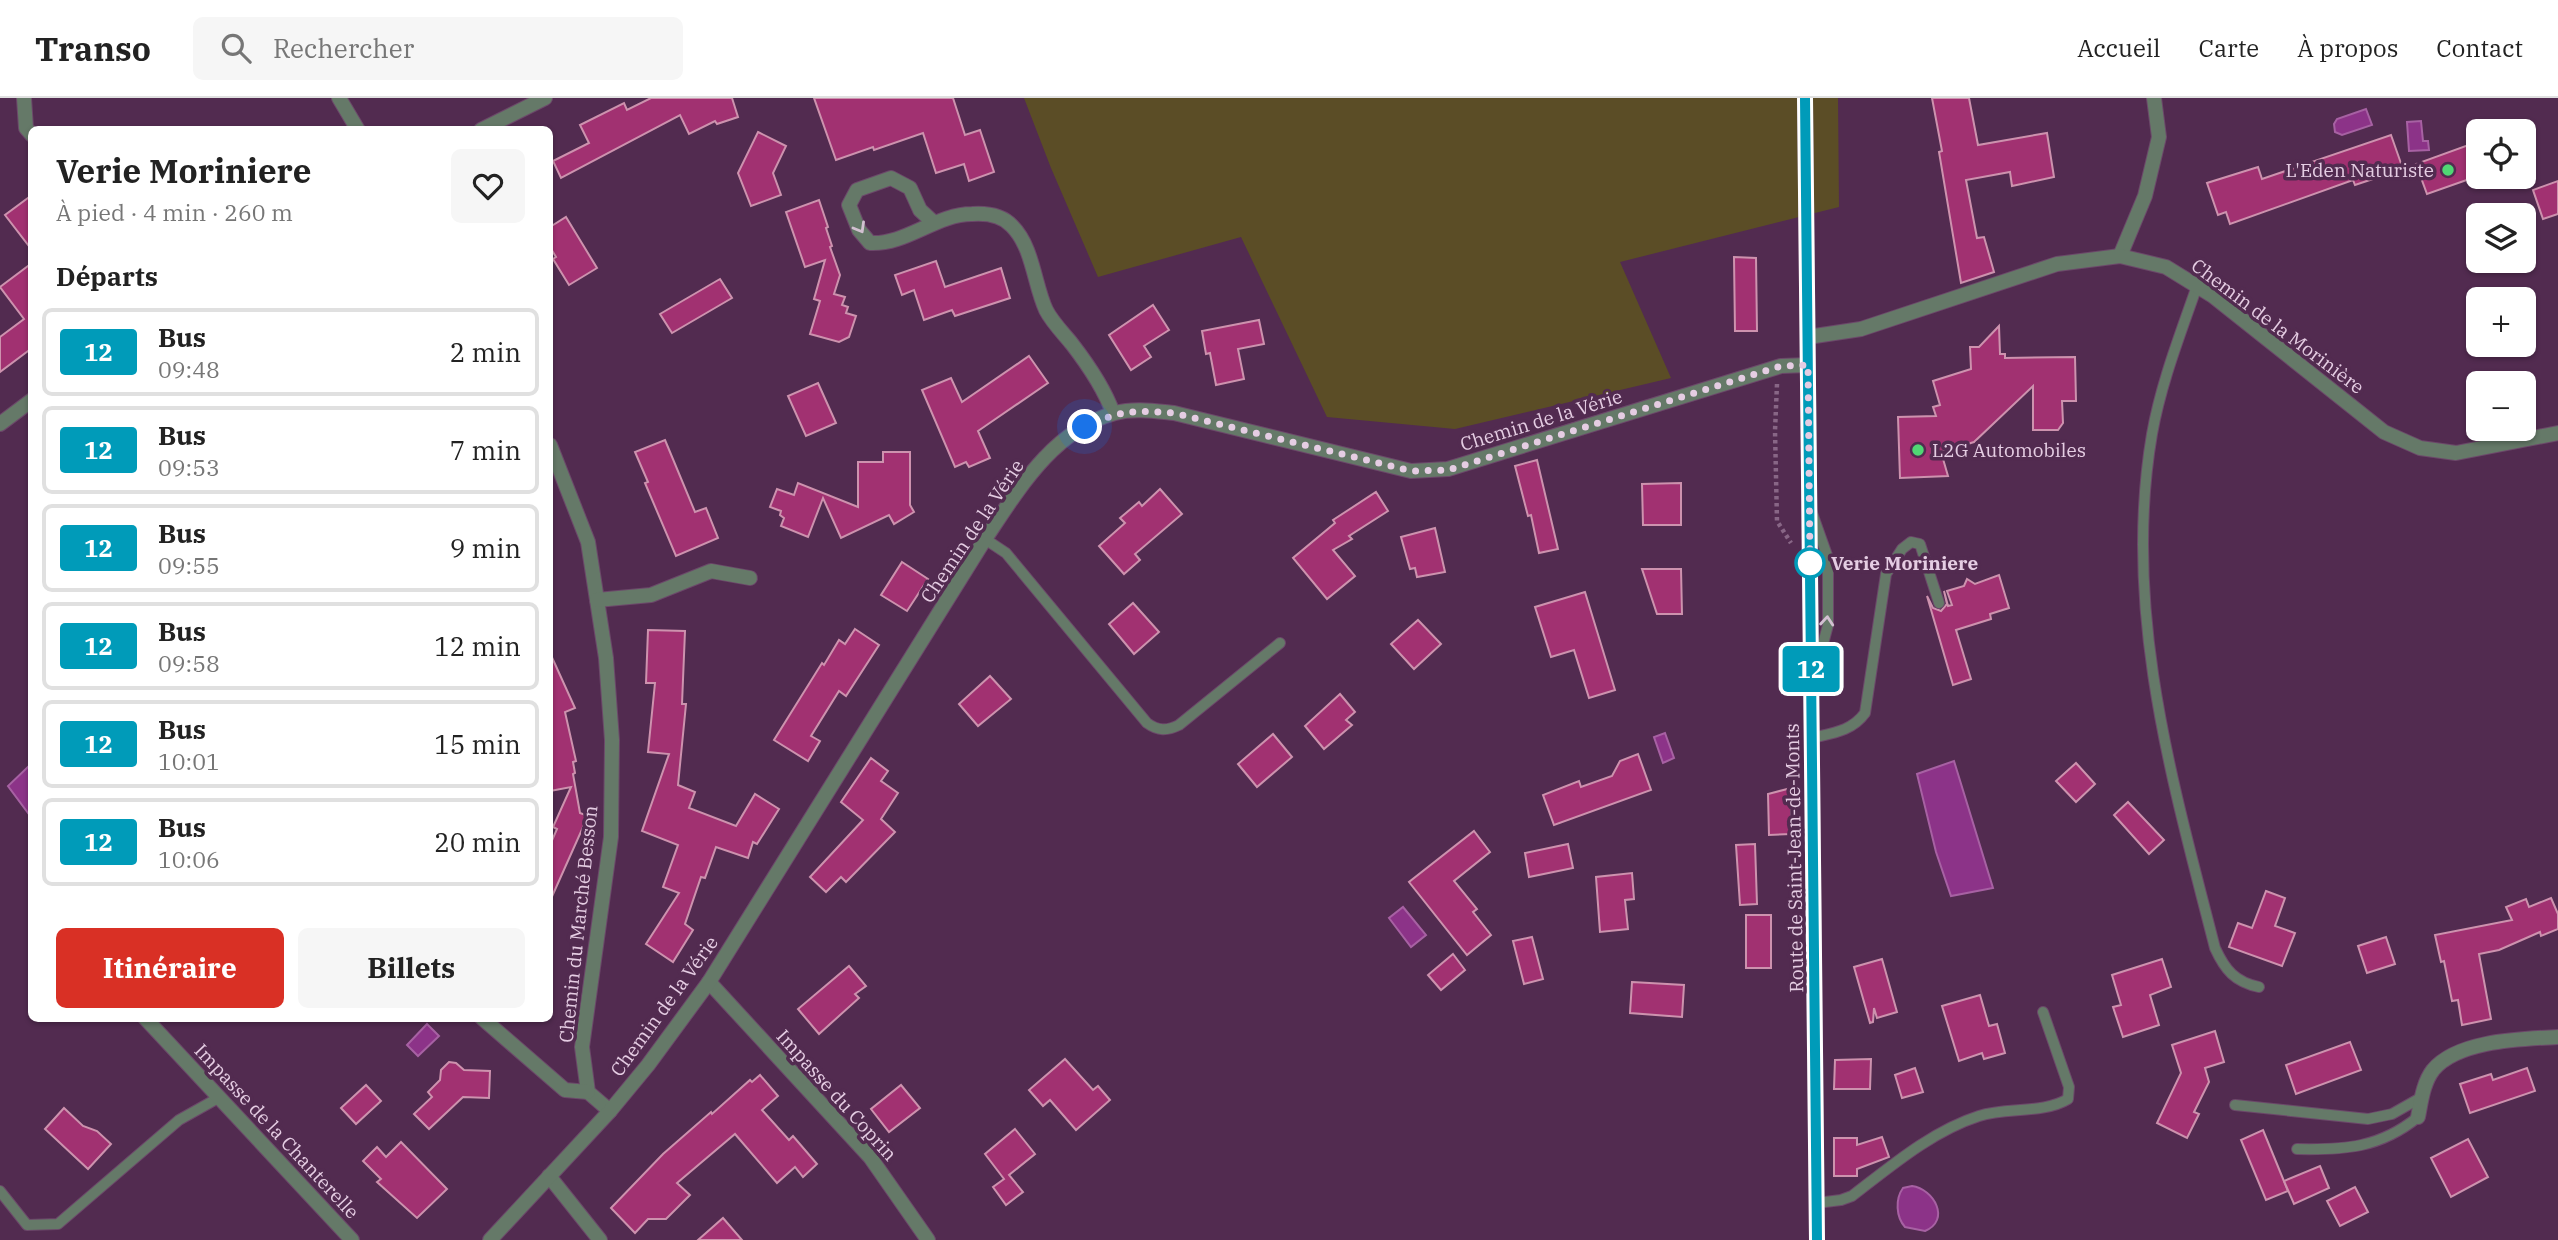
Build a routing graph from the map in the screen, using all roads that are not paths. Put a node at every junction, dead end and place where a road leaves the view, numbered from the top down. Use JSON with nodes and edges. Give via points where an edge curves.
{"nodes":[{"id":1,"x":24,"y":98,"type":"edge"},
{"id":2,"x":338,"y":98,"type":"edge"},
{"id":3,"x":545,"y":98,"type":"edge"},
{"id":4,"x":1805,"y":98,"type":"edge"},
{"id":5,"x":2154,"y":98,"type":"edge"},
{"id":6,"x":356,"y":126,"type":"edge"},
{"id":7,"x":489,"y":126,"type":"edge"},
{"id":8,"x":28,"y":130,"type":"edge"},
{"id":9,"x":933,"y":222,"type":"junction"},
{"id":10,"x":2120,"y":256,"type":"junction"},
{"id":11,"x":2197,"y":286,"type":"junction"},
{"id":12,"x":1808,"y":337,"type":"junction"},
{"id":13,"x":1808,"y":365,"type":"junction"},
{"id":14,"x":28,"y":403,"type":"edge"},
{"id":15,"x":1113,"y":414,"type":"junction"},
{"id":16,"x":0,"y":424,"type":"edge"},
{"id":17,"x":2558,"y":433,"type":"edge"},
{"id":18,"x":553,"y":453,"type":"edge"},
{"id":19,"x":985,"y":539,"type":"junction"},
{"id":20,"x":750,"y":578,"type":"dead end"},
{"id":21,"x":597,"y":600,"type":"junction"},
{"id":22,"x":1939,"y":603,"type":"dead end"},
{"id":23,"x":1279,"y":643,"type":"dead end"},
{"id":24,"x":1812,"y":738,"type":"junction"},
{"id":25,"x":709,"y":982,"type":"junction"},
{"id":26,"x":2259,"y":988,"type":"dead end"},
{"id":27,"x":2043,"y":1012,"type":"dead end"},
{"id":28,"x":149,"y":1022,"type":"edge"},
{"id":29,"x":487,"y":1022,"type":"edge"},
{"id":30,"x":2558,"y":1037,"type":"edge"},
{"id":31,"x":588,"y":1092,"type":"junction"},
{"id":32,"x":220,"y":1097,"type":"junction"},
{"id":33,"x":2422,"y":1097,"type":"junction"},
{"id":34,"x":2235,"y":1105,"type":"dead end"},
{"id":35,"x":610,"y":1111,"type":"junction"},
{"id":36,"x":2418,"y":1117,"type":"joint"},
{"id":37,"x":2297,"y":1149,"type":"dead end"},
{"id":38,"x":549,"y":1176,"type":"junction"},
{"id":39,"x":0,"y":1191,"type":"edge"},
{"id":40,"x":1816,"y":1203,"type":"junction"},
{"id":41,"x":352,"y":1240,"type":"edge"},
{"id":42,"x":490,"y":1240,"type":"edge"},
{"id":43,"x":600,"y":1240,"type":"edge"},
{"id":44,"x":928,"y":1240,"type":"edge"},
{"id":45,"x":1817,"y":1240,"type":"edge"}],
"edges":[{"from":1,"to":8,"type":"street"},
{"from":2,"to":6,"type":"street"},
{"from":3,"to":7,"type":"street"},
{"from":4,"to":12,"type":"main road","name":"Route de Saint-Jean-de-Monts"},
{"from":5,"to":10,"type":"street","via":[[2159,137],[2145,196]]},
{"from":9,"to":9,"type":"street","one_way":true,"via":[[920,210],[910,187],[891,178],[857,191],[849,205],[870,243],[885,244]]},
{"from":9,"to":15,"type":"street","via":[[969,214],[994,215],[1012,224],[1023,241],[1047,313],[1107,395]]},
{"from":10,"to":11,"type":"street","name":"Chemin de la Morinière","via":[[2166,267]]},
{"from":10,"to":12,"type":"street","name":"Chemin de la Morinière","via":[[2057,264],[1861,329]]},
{"from":11,"to":17,"type":"street","name":"Chemin de la Morinière","via":[[2384,432],[2420,447],[2456,453]]},
{"from":11,"to":26,"type":"lane","via":[[2163,384],[2152,435],[2142,580],[2147,645],[2164,738],[2215,948],[2235,978]]},
{"from":12,"to":13,"type":"main road","name":"Route de Saint-Jean-de-Monts"},
{"from":13,"to":15,"type":"street","name":"Chemin de la Vérie","via":[[1781,366],[1448,470],[1411,471],[1174,413],[1134,410]]},
{"from":13,"to":24,"type":"main road","name":"Route de Saint-Jean-de-Monts"},
{"from":14,"to":16,"type":"street"},
{"from":15,"to":19,"type":"street","name":"Chemin de la Vérie","via":[[1054,448]]},
{"from":18,"to":21,"type":"street","name":"Chemin du Marché Besson","via":[[588,542]]},
{"from":19,"to":23,"type":"lane","via":[[1006,553],[1153,727],[1162,730],[1179,725]]},
{"from":19,"to":25,"type":"street","name":"Chemin de la Vérie"},
{"from":20,"to":21,"type":"street","via":[[711,571],[651,595]]},
{"from":21,"to":31,"type":"street","name":"Chemin du Marché Besson","via":[[612,740],[611,823],[582,1047]]},
{"from":22,"to":24,"type":"lane","via":[[1920,544],[1911,542],[1886,574],[1865,713],[1849,729]]},
{"from":24,"to":40,"type":"main road","name":"Route de Saint-Jean-de-Monts"},
{"from":25,"to":35,"type":"street","name":"Chemin de la Vérie"},
{"from":25,"to":44,"type":"street","name":"Impasse du Coprin","via":[[870,1157]]},
{"from":27,"to":40,"type":"lane","via":[[2069,1087],[2068,1099],[2058,1105],[2008,1110],[1961,1122],[1912,1151],[1852,1196]]},
{"from":28,"to":32,"type":"street","name":"Impasse de la Chanterelle"},
{"from":29,"to":31,"type":"street","via":[[565,1090]]},
{"from":30,"to":33,"type":"street","via":[[2475,1046],[2434,1068]]},
{"from":31,"to":35,"type":"street"},
{"from":32,"to":39,"type":"lane","via":[[180,1120],[58,1224],[27,1225]]},
{"from":32,"to":41,"type":"street","name":"Impasse de la Chanterelle"},
{"from":33,"to":34,"type":"lane","via":[[2392,1114],[2368,1119]]},
{"from":33,"to":36,"type":"street"},
{"from":35,"to":38,"type":"street","name":"Chemin de la Vérie"},
{"from":36,"to":37,"type":"lane","via":[[2400,1132],[2360,1146]]},
{"from":38,"to":42,"type":"street","name":"Chemin de la Vérie"},
{"from":38,"to":43,"type":"street"},
{"from":40,"to":45,"type":"main road","name":"Route de Saint-Jean-de-Monts"}]}
